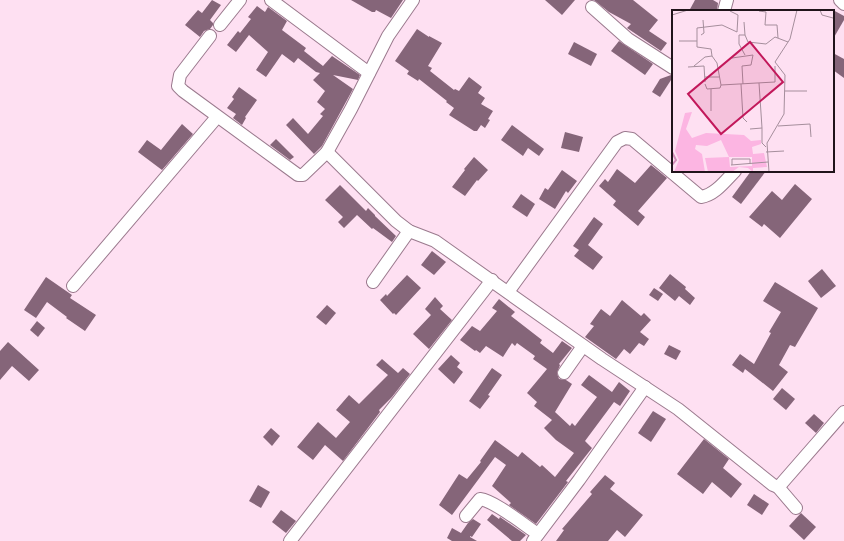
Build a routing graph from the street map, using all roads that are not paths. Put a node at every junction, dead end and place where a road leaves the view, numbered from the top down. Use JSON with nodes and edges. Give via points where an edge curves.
{"nodes":[{"id":1,"x":240,"y":0,"type":"edge"},
{"id":2,"x":271,"y":0,"type":"edge"},
{"id":3,"x":413,"y":0,"type":"edge"},
{"id":4,"x":727,"y":0,"type":"edge"},
{"id":5,"x":840,"y":0,"type":"edge"},
{"id":6,"x":844,"y":4,"type":"edge"},
{"id":7,"x":592,"y":7,"type":"dead end"},
{"id":8,"x":724,"y":10,"type":"edge"},
{"id":9,"x":220,"y":25,"type":"dead end"},
{"id":10,"x":210,"y":36,"type":"dead end"},
{"id":11,"x":672,"y":67,"type":"edge"},
{"id":12,"x":369,"y":73,"type":"junction"},
{"id":13,"x":217,"y":117,"type":"junction"},
{"id":14,"x":326,"y":152,"type":"junction"},
{"id":15,"x":734,"y":172,"type":"edge"},
{"id":16,"x":409,"y":231,"type":"junction"},
{"id":17,"x":492,"y":280,"type":"junction"},
{"id":18,"x":373,"y":282,"type":"dead end"},
{"id":19,"x":73,"y":286,"type":"dead end"},
{"id":20,"x":508,"y":292,"type":"junction"},
{"id":21,"x":583,"y":346,"type":"junction"},
{"id":22,"x":564,"y":374,"type":"dead end"},
{"id":23,"x":645,"y":387,"type":"junction"},
{"id":24,"x":844,"y":412,"type":"edge"},
{"id":25,"x":778,"y":487,"type":"junction"},
{"id":26,"x":796,"y":508,"type":"dead end"},
{"id":27,"x":466,"y":516,"type":"dead end"},
{"id":28,"x":535,"y":538,"type":"edge"},
{"id":29,"x":290,"y":541,"type":"edge"}],
"edges":[{"from":1,"to":9,"type":"street"},
{"from":2,"to":12,"type":"street"},
{"from":3,"to":12,"type":"street","via":[[388,36]]},
{"from":4,"to":8,"type":"street"},
{"from":5,"to":6,"type":"street"},
{"from":7,"to":11,"type":"street","via":[[628,39]]},
{"from":10,"to":13,"type":"street","via":[[180,75],[178,86]]},
{"from":12,"to":14,"type":"street","via":[[352,109]]},
{"from":13,"to":14,"type":"street","via":[[298,175],[304,175]]},
{"from":13,"to":19,"type":"street"},
{"from":14,"to":16,"type":"street"},
{"from":15,"to":20,"type":"street","via":[[708,196],[701,197],[632,139],[625,138],[617,142]]},
{"from":16,"to":17,"type":"street","via":[[435,241]]},
{"from":16,"to":18,"type":"street"},
{"from":17,"to":20,"type":"street"},
{"from":17,"to":29,"type":"street"},
{"from":20,"to":21,"type":"street"},
{"from":21,"to":22,"type":"street"},
{"from":21,"to":23,"type":"street"},
{"from":23,"to":25,"type":"street","via":[[678,409]]},
{"from":23,"to":28,"type":"street"},
{"from":24,"to":25,"type":"street"},
{"from":25,"to":26,"type":"street"},
{"from":27,"to":28,"type":"street","via":[[480,499],[484,500]]}]}
